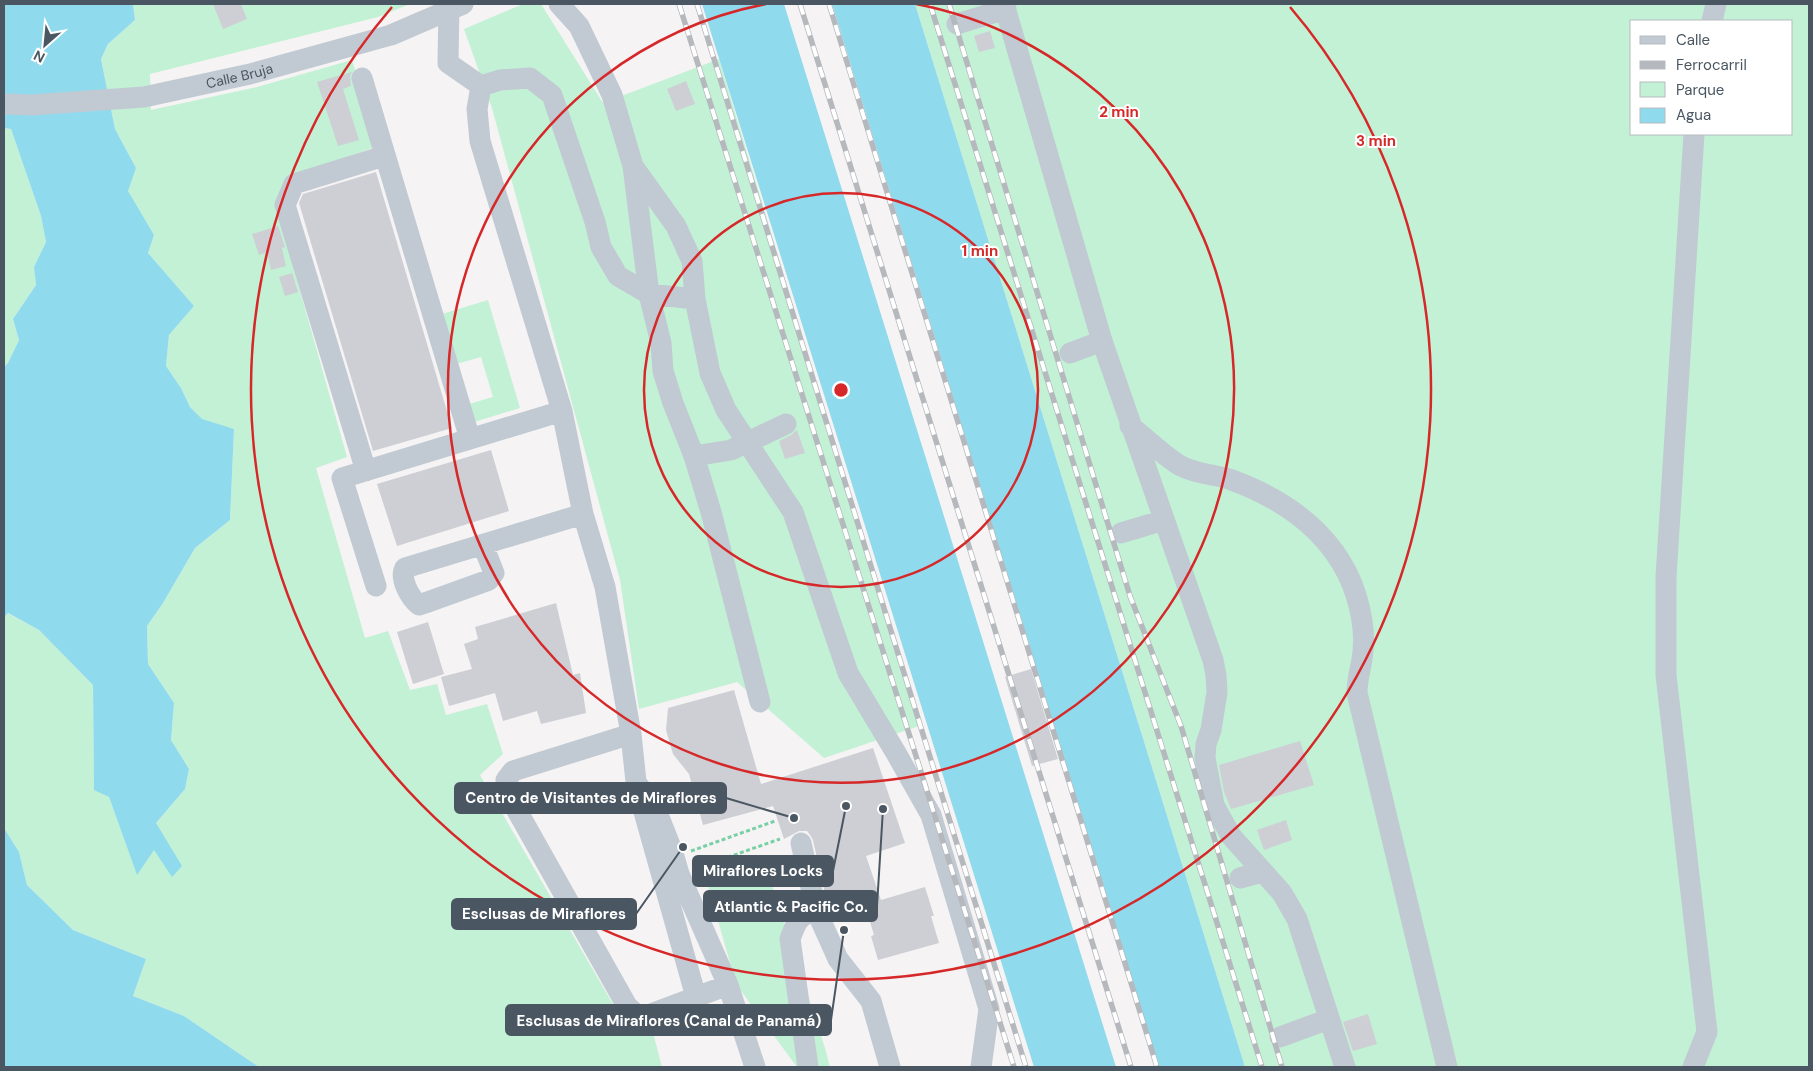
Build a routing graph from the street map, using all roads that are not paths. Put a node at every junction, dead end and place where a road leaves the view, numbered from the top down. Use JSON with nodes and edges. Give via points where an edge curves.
{"nodes":[{"id":1,"x":449,"y":4,"type":"edge"},
{"id":2,"x":463,"y":4,"type":"edge"},
{"id":3,"x":558,"y":4,"type":"edge"},
{"id":4,"x":1716,"y":4,"type":"edge"},
{"id":5,"x":1005,"y":7,"type":"edge"},
{"id":6,"x":1712,"y":20,"type":"edge"},
{"id":7,"x":957,"y":24,"type":"dead end"},
{"id":8,"x":362,"y":78,"type":"dead end"},
{"id":9,"x":481,"y":86,"type":"junction"},
{"id":10,"x":4,"y":104,"type":"edge"},
{"id":11,"x":1694,"y":135,"type":"edge"},
{"id":12,"x":384,"y":156,"type":"junction"},
{"id":13,"x":633,"y":166,"type":"junction"},
{"id":14,"x":649,"y":294,"type":"junction"},
{"id":15,"x":695,"y":299,"type":"junction"},
{"id":16,"x":1102,"y":341,"type":"junction"},
{"id":17,"x":1070,"y":353,"type":"dead end"},
{"id":18,"x":562,"y":411,"type":"junction"},
{"id":19,"x":786,"y":424,"type":"dead end"},
{"id":20,"x":1130,"y":426,"type":"junction"},
{"id":21,"x":470,"y":439,"type":"junction"},
{"id":22,"x":747,"y":442,"type":"junction"},
{"id":23,"x":694,"y":456,"type":"junction"},
{"id":24,"x":366,"y":471,"type":"junction"},
{"id":25,"x":584,"y":514,"type":"junction"},
{"id":26,"x":1164,"y":520,"type":"junction"},
{"id":27,"x":1121,"y":533,"type":"dead end"},
{"id":28,"x":483,"y":544,"type":"dead end"},
{"id":29,"x":376,"y":586,"type":"dead end"},
{"id":30,"x":760,"y":702,"type":"dead end"},
{"id":31,"x":631,"y":734,"type":"junction"},
{"id":32,"x":636,"y":782,"type":"junction"},
{"id":33,"x":790,"y":841,"type":"road end"},
{"id":34,"x":1262,"y":872,"type":"junction"},
{"id":35,"x":1240,"y":878,"type":"dead end"},
{"id":36,"x":816,"y":910,"type":"junction"},
{"id":37,"x":728,"y":985,"type":"junction"},
{"id":38,"x":696,"y":997,"type":"junction"},
{"id":39,"x":1329,"y":1019,"type":"junction"},
{"id":40,"x":1280,"y":1037,"type":"dead end"},
{"id":41,"x":754,"y":1067,"type":"edge"},
{"id":42,"x":808,"y":1067,"type":"edge"},
{"id":43,"x":890,"y":1067,"type":"edge"},
{"id":44,"x":981,"y":1067,"type":"edge"},
{"id":45,"x":1345,"y":1067,"type":"edge"},
{"id":46,"x":1447,"y":1067,"type":"edge"},
{"id":47,"x":1693,"y":1067,"type":"edge"}],
"edges":[{"from":1,"to":9,"type":"lane","via":[[448,63]]},
{"from":2,"to":10,"type":"lane","name":"Calle Bruja","bridge":true,"via":[[391,35],[250,74],[144,96],[31,105]]},
{"from":3,"to":13,"type":"lane","via":[[579,26],[612,95]]},
{"from":4,"to":6,"type":"lane"},
{"from":5,"to":7,"type":"lane"},
{"from":5,"to":16,"type":"lane"},
{"from":8,"to":12,"type":"lane"},
{"from":9,"to":14,"type":"lane","via":[[500,80],[530,78],[552,95],[595,222],[600,247],[618,276]]},
{"from":9,"to":18,"type":"lane","via":[[477,109],[480,141]]},
{"from":11,"to":47,"type":"lane","via":[[1666,577],[1666,666],[1707,1032]]},
{"from":12,"to":21,"type":"lane"},
{"from":12,"to":24,"type":"lane","via":[[294,184],[285,205]]},
{"from":13,"to":14,"type":"lane"},
{"from":13,"to":15,"type":"lane","via":[[676,226],[692,261]]},
{"from":14,"to":15,"type":"lane"},
{"from":14,"to":23,"type":"lane","via":[[661,343],[663,371]]},
{"from":15,"to":22,"type":"lane","via":[[710,374],[726,410]]},
{"from":16,"to":17,"type":"lane"},
{"from":16,"to":20,"type":"lane"},
{"from":18,"to":21,"type":"lane"},
{"from":18,"to":25,"type":"lane"},
{"from":19,"to":22,"type":"lane"},
{"from":20,"to":26,"type":"lane"},
{"from":20,"to":46,"type":"lane","via":[[1180,466],[1255,490],[1300,515],[1328,543],[1349,577],[1363,622],[1357,692]]},
{"from":21,"to":24,"type":"lane"},
{"from":22,"to":23,"type":"lane","via":[[731,450]]},
{"from":22,"to":44,"type":"lane","via":[[793,512],[848,673],[931,815],[989,1009]]},
{"from":23,"to":30,"type":"lane"},
{"from":24,"to":29,"type":"lane","via":[[342,478]]},
{"from":25,"to":28,"type":"lane"},
{"from":25,"to":31,"type":"lane","via":[[604,587]]},
{"from":26,"to":27,"type":"lane"},
{"from":26,"to":34,"type":"lane","via":[[1216,675],[1216,710],[1206,744],[1214,805],[1231,836]]},
{"from":31,"to":32,"type":"lane"},
{"from":31,"to":38,"type":"lane","via":[[513,771],[506,780],[506,791],[627,1006],[636,1014],[648,1015]]},
{"from":32,"to":37,"type":"lane","via":[[656,812]]},
{"from":32,"to":38,"type":"lane"},
{"from":33,"to":36,"type":"lane"},
{"from":34,"to":35,"type":"lane"},
{"from":34,"to":39,"type":"lane","via":[[1282,893],[1297,920]]},
{"from":36,"to":42,"type":"lane","via":[[804,914],[790,939]]},
{"from":36,"to":43,"type":"lane","via":[[838,959],[871,1001]]},
{"from":37,"to":38,"type":"lane"},
{"from":37,"to":41,"type":"lane"},
{"from":39,"to":40,"type":"lane"},
{"from":39,"to":45,"type":"lane"}]}
